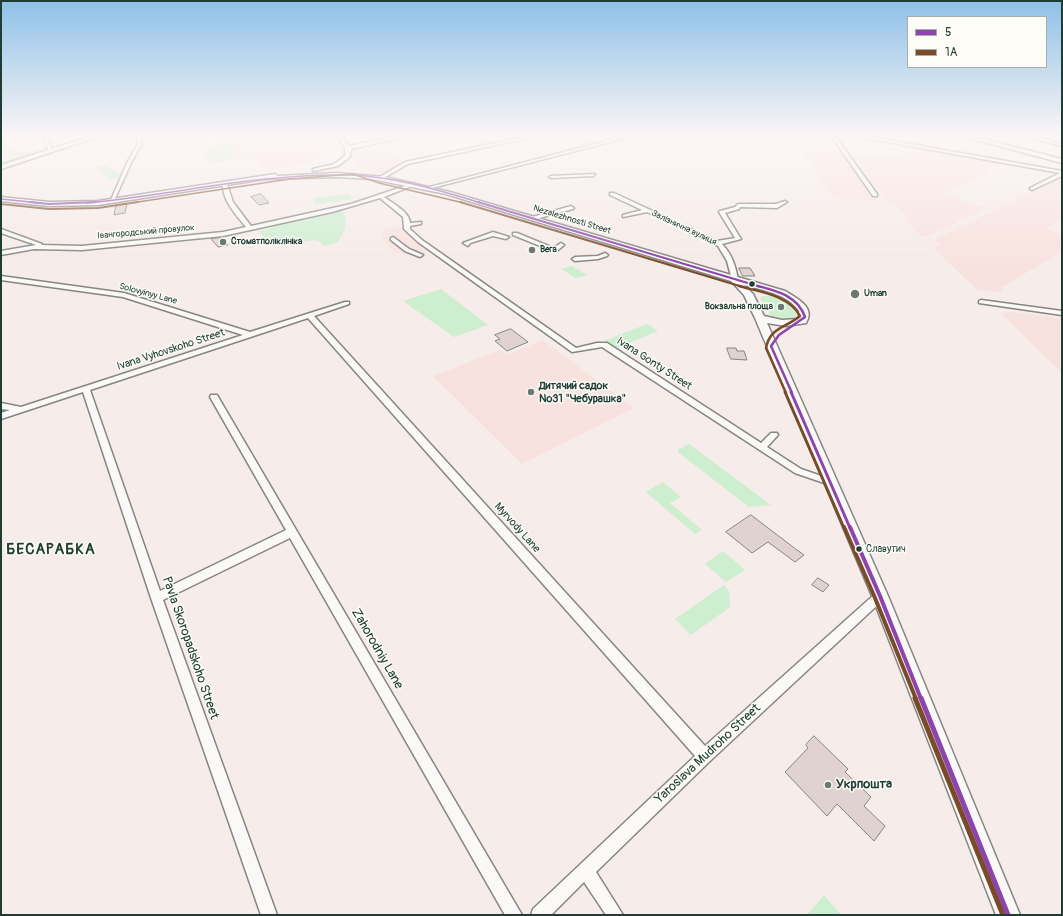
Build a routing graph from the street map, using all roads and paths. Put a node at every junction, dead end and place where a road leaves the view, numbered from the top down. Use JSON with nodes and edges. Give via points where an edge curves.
{"nodes":[{"id":1,"x":122,"y":179,"type":"edge"},
{"id":2,"x":263,"y":179,"type":"edge"},
{"id":3,"x":384,"y":179,"type":"edge"},
{"id":4,"x":465,"y":179,"type":"edge"},
{"id":5,"x":863,"y":179,"type":"edge"},
{"id":6,"x":1051,"y":179,"type":"edge"},
{"id":7,"x":412,"y":184,"type":"junction"},
{"id":8,"x":225,"y":186,"type":"junction"},
{"id":9,"x":231,"y":188,"type":"dead end"},
{"id":10,"x":428,"y":188,"type":"junction"},
{"id":11,"x":1032,"y":189,"type":"dead end"},
{"id":12,"x":612,"y":194,"type":"dead end"},
{"id":13,"x":875,"y":195,"type":"dead end"},
{"id":14,"x":381,"y":197,"type":"junction"},
{"id":15,"x":1,"y":199,"type":"edge"},
{"id":16,"x":112,"y":201,"type":"junction"},
{"id":17,"x":785,"y":202,"type":"dead end"},
{"id":18,"x":570,"y":208,"type":"dead end"},
{"id":19,"x":646,"y":211,"type":"junction"},
{"id":20,"x":625,"y":216,"type":"dead end"},
{"id":21,"x":532,"y":218,"type":"junction"},
{"id":22,"x":419,"y":223,"type":"dead end"},
{"id":23,"x":407,"y":225,"type":"junction"},
{"id":24,"x":250,"y":228,"type":"junction"},
{"id":25,"x":1,"y":231,"type":"edge"},
{"id":26,"x":515,"y":234,"type":"dead end"},
{"id":27,"x":506,"y":237,"type":"dead end"},
{"id":28,"x":393,"y":239,"type":"dead end"},
{"id":29,"x":717,"y":243,"type":"junction"},
{"id":30,"x":468,"y":244,"type":"dead end"},
{"id":31,"x":561,"y":245,"type":"dead end"},
{"id":32,"x":44,"y":246,"type":"junction"},
{"id":33,"x":1,"y":253,"type":"edge"},
{"id":34,"x":420,"y":255,"type":"dead end"},
{"id":35,"x":605,"y":255,"type":"dead end"},
{"id":36,"x":575,"y":259,"type":"dead end"},
{"id":37,"x":1,"y":278,"type":"edge"},
{"id":38,"x":734,"y":280,"type":"junction"},
{"id":39,"x":782,"y":293,"type":"junction"},
{"id":40,"x":748,"y":294,"type":"junction"},
{"id":41,"x":981,"y":302,"type":"dead end"},
{"id":42,"x":348,"y":304,"type":"dead end"},
{"id":43,"x":1062,"y":313,"type":"edge"},
{"id":44,"x":310,"y":316,"type":"junction"},
{"id":45,"x":760,"y":318,"type":"junction"},
{"id":46,"x":803,"y":321,"type":"junction"},
{"id":47,"x":252,"y":335,"type":"junction"},
{"id":48,"x":771,"y":346,"type":"junction"},
{"id":49,"x":86,"y":389,"type":"junction"},
{"id":50,"x":214,"y":397,"type":"dead end"},
{"id":51,"x":1,"y":406,"type":"edge"},
{"id":52,"x":23,"y":409,"type":"junction"},
{"id":53,"x":1,"y":416,"type":"edge"},
{"id":54,"x":774,"y":435,"type":"dead end"},
{"id":55,"x":762,"y":447,"type":"junction"},
{"id":56,"x":830,"y":482,"type":"junction"},
{"id":57,"x":292,"y":532,"type":"junction"},
{"id":58,"x":880,"y":596,"type":"junction"},
{"id":59,"x":157,"y":598,"type":"junction"},
{"id":60,"x":705,"y":756,"type":"junction"},
{"id":61,"x":586,"y":871,"type":"junction"},
{"id":62,"x":269,"y":915,"type":"edge"},
{"id":63,"x":514,"y":915,"type":"edge"},
{"id":64,"x":539,"y":915,"type":"edge"},
{"id":65,"x":615,"y":915,"type":"edge"},
{"id":66,"x":1008,"y":915,"type":"edge"}],
"edges":[{"from":1,"to":16,"type":"street"},
{"from":2,"to":8,"type":"main road","name":"Nezalezhnosti Street"},
{"from":3,"to":7,"type":"main road","name":"Nezalezhnosti Street"},
{"from":4,"to":10,"type":"street"},
{"from":5,"to":13,"type":"street"},
{"from":6,"to":11,"type":"street"},
{"from":7,"to":10,"type":"main road","name":"Nezalezhnosti Street"},
{"from":7,"to":14,"type":"street","name":"Івангородський провулок"},
{"from":8,"to":9,"type":"street"},
{"from":8,"to":16,"type":"main road","name":"Nezalezhnosti Street"},
{"from":8,"to":24,"type":"street","via":[[233,205]]},
{"from":10,"to":21,"type":"main road","name":"Nezalezhnosti Street"},
{"from":12,"to":19,"type":"street","name":"Залізнична вулиця"},
{"from":14,"to":23,"type":"street","name":"Ivana Gonty Street","via":[[404,216]]},
{"from":14,"to":24,"type":"street","name":"Івангородський провулок"},
{"from":15,"to":16,"type":"main road","name":"Nezalezhnosti Street","via":[[58,204]]},
{"from":17,"to":29,"type":"street","via":[[776,206],[738,205],[737,208],[722,212],[738,239]]},
{"from":18,"to":21,"type":"street"},
{"from":19,"to":20,"type":"street"},
{"from":19,"to":29,"type":"street","name":"Залізнична вулиця"},
{"from":21,"to":38,"type":"main road","name":"Nezalezhnosti Street"},
{"from":22,"to":23,"type":"street"},
{"from":23,"to":55,"type":"street","name":"Ivana Gonty Street","via":[[407,229],[420,241],[575,350],[583,350],[597,344],[604,345]]},
{"from":24,"to":32,"type":"street","name":"Івангородський провулок","via":[[82,248]]},
{"from":25,"to":32,"type":"street"},
{"from":26,"to":31,"type":"street","via":[[550,248]]},
{"from":27,"to":30,"type":"street","via":[[493,234],[466,243]]},
{"from":28,"to":34,"type":"street","via":[[407,250]]},
{"from":29,"to":38,"type":"street","name":"Залізнична вулиця","via":[[724,248],[733,268]]},
{"from":32,"to":33,"type":"street"},
{"from":35,"to":36,"type":"street"},
{"from":37,"to":47,"type":"street","name":"Solovyinyy Lane","via":[[124,295]]},
{"from":38,"to":39,"type":"main road"},
{"from":38,"to":40,"type":"main road"},
{"from":39,"to":40,"type":"main road","via":[[765,290]]},
{"from":39,"to":46,"type":"main road","via":[[795,300],[805,313]]},
{"from":40,"to":45,"type":"main road"},
{"from":41,"to":43,"type":"street"},
{"from":42,"to":44,"type":"street","name":"Ivana Vyhovskoho Street"},
{"from":44,"to":47,"type":"street","name":"Ivana Vyhovskoho Street"},
{"from":44,"to":60,"type":"street","name":"Myrvody Lane"},
{"from":45,"to":46,"type":"main road","via":[[786,324]]},
{"from":45,"to":48,"type":"main road"},
{"from":46,"to":48,"type":"main road","via":[[778,333]]},
{"from":47,"to":49,"type":"street","name":"Ivana Vyhovskoho Street"},
{"from":48,"to":56,"type":"main road"},
{"from":49,"to":52,"type":"street","name":"Ivana Vyhovskoho Street"},
{"from":49,"to":59,"type":"street","name":"Pavla Skoropadskoho Street"},
{"from":50,"to":57,"type":"street","name":"Zahorodniy Lane"},
{"from":51,"to":52,"type":"street"},
{"from":52,"to":53,"type":"street","name":"Ivana Vyhovskoho Street"},
{"from":54,"to":55,"type":"street"},
{"from":55,"to":56,"type":"street","name":"Ivana Gonty Street","via":[[798,471]]},
{"from":56,"to":58,"type":"main road"},
{"from":57,"to":59,"type":"street"},
{"from":57,"to":63,"type":"street","name":"Zahorodniy Lane"},
{"from":58,"to":60,"type":"street","name":"Yaroslava Mudroho Street"},
{"from":58,"to":66,"type":"main road"},
{"from":59,"to":62,"type":"street","name":"Pavla Skoropadskoho Street"},
{"from":60,"to":61,"type":"street","name":"Yaroslava Mudroho Street"},
{"from":61,"to":64,"type":"street","name":"Yaroslava Mudroho Street"},
{"from":61,"to":65,"type":"street"}]}
